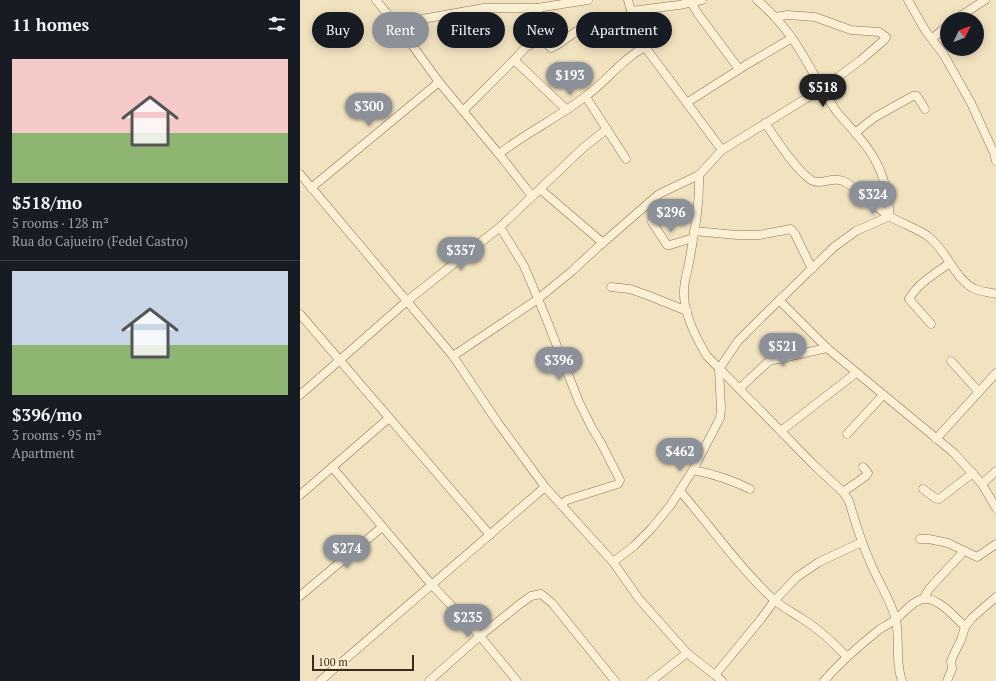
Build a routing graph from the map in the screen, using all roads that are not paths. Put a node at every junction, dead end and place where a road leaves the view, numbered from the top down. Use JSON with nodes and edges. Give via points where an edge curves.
{"nodes":[{"id":1,"x":376,"y":0,"type":"edge"},
{"id":2,"x":500,"y":0,"type":"edge"},
{"id":3,"x":588,"y":0,"type":"edge"},
{"id":4,"x":628,"y":0,"type":"edge"},
{"id":5,"x":702,"y":0,"type":"edge"},
{"id":6,"x":757,"y":0,"type":"edge"},
{"id":7,"x":908,"y":0,"type":"edge"},
{"id":8,"x":985,"y":0,"type":"edge"},
{"id":9,"x":691,"y":2,"type":"junction"},
{"id":10,"x":538,"y":8,"type":"junction"},
{"id":11,"x":496,"y":9,"type":"junction"},
{"id":12,"x":631,"y":11,"type":"joint"},
{"id":13,"x":386,"y":12,"type":"edge"},
{"id":14,"x":967,"y":12,"type":"edge"},
{"id":15,"x":775,"y":17,"type":"junction"},
{"id":16,"x":429,"y":18,"type":"edge"},
{"id":17,"x":940,"y":32,"type":"edge"},
{"id":18,"x":576,"y":33,"type":"edge"},
{"id":19,"x":792,"y":38,"type":"junction"},
{"id":20,"x":933,"y":38,"type":"junction"},
{"id":21,"x":414,"y":48,"type":"edge"},
{"id":22,"x":525,"y":48,"type":"edge"},
{"id":23,"x":643,"y":48,"type":"edge"},
{"id":24,"x":646,"y":48,"type":"edge"},
{"id":25,"x":514,"y":60,"type":"junction"},
{"id":26,"x":739,"y":69,"type":"junction"},
{"id":27,"x":439,"y":82,"type":"junction"},
{"id":28,"x":823,"y":88,"type":"junction"},
{"id":29,"x":586,"y":96,"type":"junction"},
{"id":30,"x":688,"y":102,"type":"junction"},
{"id":31,"x":925,"y":109,"type":"dead end"},
{"id":32,"x":567,"y":110,"type":"junction"},
{"id":33,"x":463,"y":111,"type":"junction"},
{"id":34,"x":765,"y":123,"type":"junction"},
{"id":35,"x":607,"y":129,"type":"junction"},
{"id":36,"x":855,"y":133,"type":"junction"},
{"id":37,"x":722,"y":150,"type":"junction"},
{"id":38,"x":499,"y":154,"type":"junction"},
{"id":39,"x":995,"y":155,"type":"edge"},
{"id":40,"x":626,"y":159,"type":"dead end"},
{"id":41,"x":300,"y":174,"type":"edge"},
{"id":42,"x":699,"y":175,"type":"junction"},
{"id":43,"x":311,"y":188,"type":"junction"},
{"id":44,"x":540,"y":189,"type":"junction"},
{"id":45,"x":532,"y":196,"type":"junction"},
{"id":46,"x":890,"y":216,"type":"junction"},
{"id":47,"x":652,"y":222,"type":"dead end"},
{"id":48,"x":500,"y":227,"type":"junction"},
{"id":49,"x":693,"y":235,"type":"junction"},
{"id":50,"x":603,"y":243,"type":"junction"},
{"id":51,"x":950,"y":263,"type":"junction"},
{"id":52,"x":812,"y":269,"type":"junction"},
{"id":53,"x":610,"y":287,"type":"dead end"},
{"id":54,"x":996,"y":294,"type":"edge"},
{"id":55,"x":538,"y":299,"type":"junction"},
{"id":56,"x":779,"y":300,"type":"junction"},
{"id":57,"x":407,"y":301,"type":"junction"},
{"id":58,"x":687,"y":312,"type":"junction"},
{"id":59,"x":300,"y":314,"type":"edge"},
{"id":60,"x":931,"y":324,"type":"dead end"},
{"id":61,"x":827,"y":348,"type":"junction"},
{"id":62,"x":453,"y":356,"type":"junction"},
{"id":63,"x":340,"y":361,"type":"junction"},
{"id":64,"x":951,"y":361,"type":"dead end"},
{"id":65,"x":719,"y":369,"type":"junction"},
{"id":66,"x":856,"y":373,"type":"junction"},
{"id":67,"x":996,"y":373,"type":"edge"},
{"id":68,"x":740,"y":388,"type":"junction"},
{"id":69,"x":979,"y":392,"type":"junction"},
{"id":70,"x":300,"y":395,"type":"edge"},
{"id":71,"x":883,"y":395,"type":"junction"},
{"id":72,"x":389,"y":418,"type":"junction"},
{"id":73,"x":781,"y":431,"type":"junction"},
{"id":74,"x":847,"y":434,"type":"dead end"},
{"id":75,"x":936,"y":439,"type":"junction"},
{"id":76,"x":332,"y":467,"type":"junction"},
{"id":77,"x":863,"y":467,"type":"dead end"},
{"id":78,"x":693,"y":470,"type":"junction"},
{"id":79,"x":996,"y":471,"type":"edge"},
{"id":80,"x":973,"y":474,"type":"junction"},
{"id":81,"x":982,"y":484,"type":"junction"},
{"id":82,"x":545,"y":487,"type":"junction"},
{"id":83,"x":750,"y":489,"type":"dead end"},
{"id":84,"x":923,"y":489,"type":"dead end"},
{"id":85,"x":680,"y":491,"type":"junction"},
{"id":86,"x":843,"y":492,"type":"junction"},
{"id":87,"x":300,"y":495,"type":"edge"},
{"id":88,"x":562,"y":504,"type":"junction"},
{"id":89,"x":996,"y":508,"type":"edge"},
{"id":90,"x":382,"y":527,"type":"junction"},
{"id":91,"x":490,"y":534,"type":"junction"},
{"id":92,"x":920,"y":539,"type":"dead end"},
{"id":93,"x":862,"y":542,"type":"junction"},
{"id":94,"x":996,"y":544,"type":"edge"},
{"id":95,"x":964,"y":551,"type":"junction"},
{"id":96,"x":613,"y":562,"type":"junction"},
{"id":97,"x":431,"y":584,"type":"junction"},
{"id":98,"x":300,"y":596,"type":"edge"},
{"id":99,"x":996,"y":597,"type":"edge"},
{"id":100,"x":923,"y":599,"type":"junction"},
{"id":101,"x":775,"y":600,"type":"junction"},
{"id":102,"x":895,"y":619,"type":"junction"},
{"id":103,"x":965,"y":627,"type":"junction"},
{"id":104,"x":480,"y":636,"type":"junction"},
{"id":105,"x":687,"y":653,"type":"junction"},
{"id":106,"x":847,"y":657,"type":"junction"},
{"id":107,"x":715,"y":674,"type":"junction"},
{"id":108,"x":320,"y":681,"type":"edge"},
{"id":109,"x":429,"y":681,"type":"edge"},
{"id":110,"x":517,"y":681,"type":"edge"},
{"id":111,"x":615,"y":681,"type":"edge"},
{"id":112,"x":651,"y":681,"type":"edge"},
{"id":113,"x":722,"y":681,"type":"edge"},
{"id":114,"x":824,"y":681,"type":"edge"},
{"id":115,"x":902,"y":681,"type":"edge"},
{"id":116,"x":947,"y":681,"type":"edge"}],
"edges":[{"from":1,"to":13,"type":"street"},
{"from":2,"to":11,"type":"street"},
{"from":3,"to":10,"type":"street"},
{"from":4,"to":12,"type":"street"},
{"from":5,"to":9,"type":"street"},
{"from":6,"to":15,"type":"street"},
{"from":7,"to":20,"type":"street","via":[[925,30]]},
{"from":8,"to":14,"type":"street"},
{"from":9,"to":12,"type":"street"},
{"from":9,"to":26,"type":"street"},
{"from":10,"to":11,"type":"street"},
{"from":10,"to":18,"type":"street","via":[[551,48]]},
{"from":11,"to":16,"type":"street","via":[[484,8]]},
{"from":15,"to":19,"type":"street"},
{"from":15,"to":28,"type":"street","via":[[815,17],[851,30],[879,32],[886,37],[861,60]]},
{"from":17,"to":20,"type":"street"},
{"from":19,"to":26,"type":"street"},
{"from":19,"to":28,"type":"street"},
{"from":20,"to":39,"type":"street","via":[[971,103]]},
{"from":21,"to":27,"type":"street"},
{"from":22,"to":25,"type":"street"},
{"from":23,"to":29,"type":"street","via":[[633,53]]},
{"from":24,"to":30,"type":"street"},
{"from":25,"to":32,"type":"street"},
{"from":25,"to":33,"type":"street"},
{"from":26,"to":30,"type":"street"},
{"from":27,"to":33,"type":"street"},
{"from":27,"to":43,"type":"street"},
{"from":28,"to":34,"type":"street"},
{"from":28,"to":36,"type":"street"},
{"from":29,"to":32,"type":"street"},
{"from":29,"to":35,"type":"street"},
{"from":30,"to":37,"type":"street"},
{"from":31,"to":36,"type":"street","via":[[917,96],[913,96],[875,117]]},
{"from":32,"to":38,"type":"street"},
{"from":33,"to":38,"type":"street"},
{"from":34,"to":37,"type":"street"},
{"from":34,"to":46,"type":"street","via":[[778,143],[812,181],[842,180]]},
{"from":35,"to":40,"type":"street"},
{"from":35,"to":44,"type":"street"},
{"from":36,"to":46,"type":"street","via":[[875,160],[883,178]]},
{"from":37,"to":42,"type":"street"},
{"from":38,"to":45,"type":"street"},
{"from":41,"to":43,"type":"street"},
{"from":42,"to":49,"type":"street"},
{"from":42,"to":50,"type":"street","via":[[659,194]]},
{"from":43,"to":57,"type":"street"},
{"from":44,"to":45,"type":"street"},
{"from":44,"to":50,"type":"street"},
{"from":45,"to":48,"type":"street"},
{"from":46,"to":51,"type":"street","via":[[930,237]]},
{"from":46,"to":52,"type":"street","via":[[845,238]]},
{"from":47,"to":49,"type":"street","via":[[667,245]]},
{"from":48,"to":55,"type":"street","via":[[524,266]]},
{"from":48,"to":57,"type":"street"},
{"from":49,"to":52,"type":"street","via":[[759,235],[791,229]]},
{"from":49,"to":58,"type":"street","via":[[684,291]]},
{"from":50,"to":55,"type":"street"},
{"from":51,"to":54,"type":"street","via":[[970,286],[976,290]]},
{"from":51,"to":60,"type":"street","via":[[912,293],[909,299]]},
{"from":52,"to":56,"type":"street"},
{"from":53,"to":58,"type":"street","via":[[647,295]]},
{"from":55,"to":62,"type":"street"},
{"from":55,"to":88,"type":"street","via":[[579,402],[620,480],[618,484],[567,500]]},
{"from":56,"to":61,"type":"street"},
{"from":56,"to":65,"type":"street","via":[[738,341]]},
{"from":57,"to":62,"type":"street"},
{"from":57,"to":63,"type":"street"},
{"from":58,"to":65,"type":"street","via":[[699,343]]},
{"from":59,"to":63,"type":"street"},
{"from":61,"to":66,"type":"street"},
{"from":61,"to":68,"type":"street","via":[[769,361]]},
{"from":62,"to":82,"type":"street"},
{"from":63,"to":70,"type":"street"},
{"from":63,"to":72,"type":"street"},
{"from":64,"to":69,"type":"street"},
{"from":65,"to":68,"type":"street"},
{"from":65,"to":78,"type":"street","via":[[720,418]]},
{"from":66,"to":71,"type":"street"},
{"from":66,"to":73,"type":"street"},
{"from":67,"to":69,"type":"street"},
{"from":68,"to":73,"type":"street"},
{"from":69,"to":75,"type":"street"},
{"from":71,"to":74,"type":"street"},
{"from":71,"to":75,"type":"street"},
{"from":72,"to":76,"type":"street"},
{"from":72,"to":91,"type":"street"},
{"from":73,"to":86,"type":"street"},
{"from":75,"to":80,"type":"street","via":[[954,453]]},
{"from":76,"to":87,"type":"street"},
{"from":76,"to":90,"type":"street"},
{"from":77,"to":86,"type":"street","via":[[868,473],[866,476]]},
{"from":78,"to":83,"type":"street","via":[[734,481]]},
{"from":78,"to":85,"type":"street"},
{"from":79,"to":81,"type":"street"},
{"from":80,"to":81,"type":"street"},
{"from":80,"to":84,"type":"street","via":[[939,499]]},
{"from":81,"to":89,"type":"street"},
{"from":82,"to":88,"type":"street"},
{"from":82,"to":91,"type":"street"},
{"from":85,"to":96,"type":"street","via":[[651,529]]},
{"from":85,"to":101,"type":"street"},
{"from":86,"to":93,"type":"street","via":[[849,501]]},
{"from":88,"to":96,"type":"street"},
{"from":90,"to":97,"type":"street"},
{"from":90,"to":98,"type":"street"},
{"from":91,"to":97,"type":"street"},
{"from":92,"to":95,"type":"street","via":[[948,543]]},
{"from":93,"to":101,"type":"street","via":[[819,562],[796,577]]},
{"from":93,"to":102,"type":"street"},
{"from":94,"to":95,"type":"street","via":[[977,557]]},
{"from":95,"to":100,"type":"street"},
{"from":96,"to":105,"type":"street","via":[[639,599]]},
{"from":97,"to":104,"type":"street"},
{"from":97,"to":108,"type":"street"},
{"from":99,"to":103,"type":"street"},
{"from":100,"to":102,"type":"street"},
{"from":100,"to":103,"type":"street","via":[[933,600]]},
{"from":101,"to":106,"type":"street","via":[[833,641]]},
{"from":101,"to":107,"type":"street"},
{"from":102,"to":106,"type":"street"},
{"from":102,"to":115,"type":"street","via":[[899,674]]},
{"from":103,"to":116,"type":"street","via":[[951,661],[952,669]]},
{"from":104,"to":109,"type":"street"},
{"from":104,"to":110,"type":"street"},
{"from":104,"to":111,"type":"street","via":[[531,596],[541,594]]},
{"from":105,"to":107,"type":"street"},
{"from":105,"to":112,"type":"street"},
{"from":106,"to":114,"type":"street"},
{"from":107,"to":113,"type":"street"}]}
